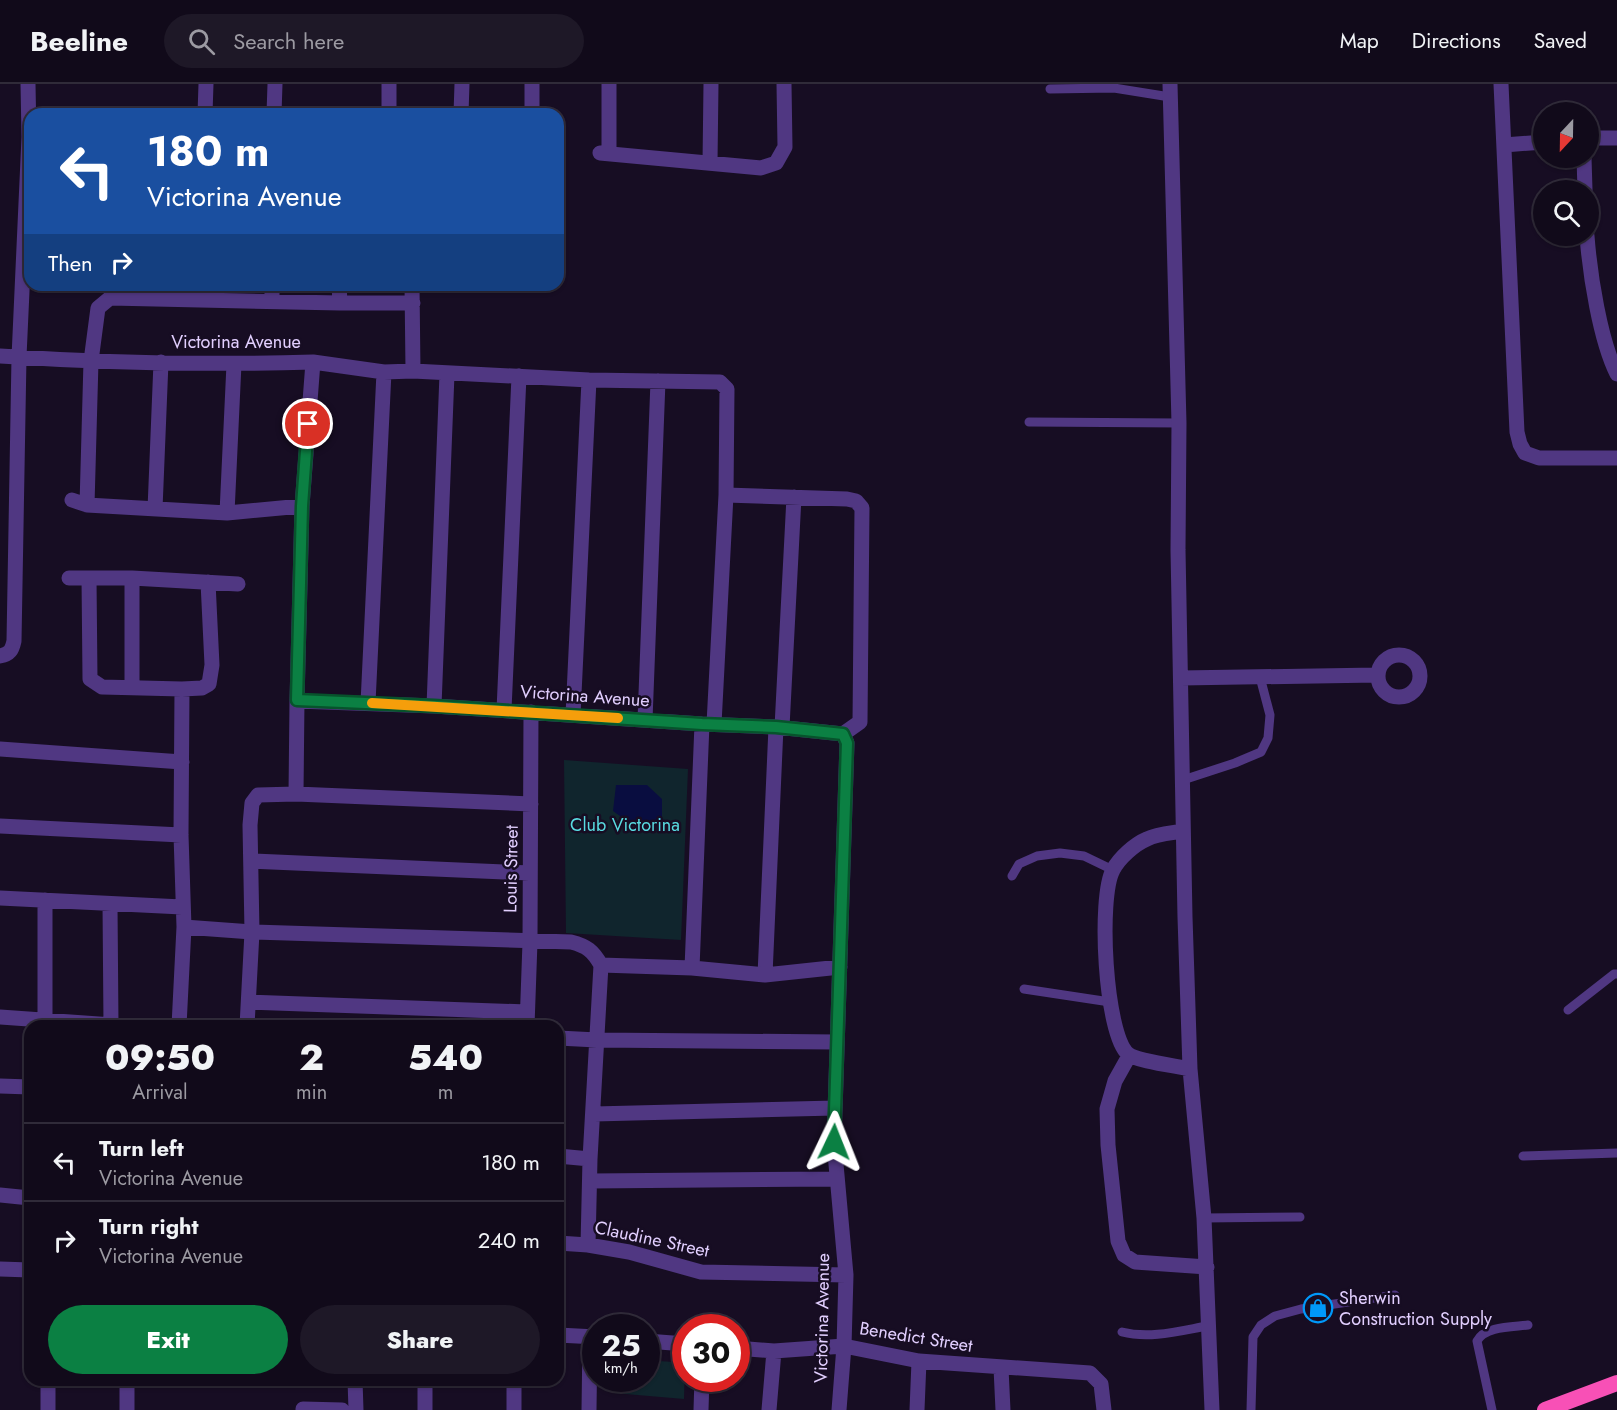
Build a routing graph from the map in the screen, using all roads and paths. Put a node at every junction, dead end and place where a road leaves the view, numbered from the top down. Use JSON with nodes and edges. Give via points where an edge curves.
{"nodes":[{"id":1,"x":28,"y":84,"type":"edge"},
{"id":2,"x":206,"y":84,"type":"edge"},
{"id":3,"x":275,"y":84,"type":"edge"},
{"id":4,"x":389,"y":84,"type":"edge"},
{"id":5,"x":462,"y":84,"type":"edge"},
{"id":6,"x":532,"y":84,"type":"edge"},
{"id":7,"x":609,"y":84,"type":"edge"},
{"id":8,"x":711,"y":84,"type":"edge"},
{"id":9,"x":784,"y":84,"type":"edge"},
{"id":10,"x":1501,"y":84,"type":"edge"},
{"id":11,"x":1050,"y":89,"type":"dead end"},
{"id":12,"x":1170,"y":91,"type":"edge"},
{"id":13,"x":29,"y":108,"type":"edge"},
{"id":14,"x":205,"y":108,"type":"edge"},
{"id":15,"x":274,"y":108,"type":"edge"},
{"id":16,"x":389,"y":108,"type":"edge"},
{"id":17,"x":462,"y":108,"type":"edge"},
{"id":18,"x":532,"y":108,"type":"edge"},
{"id":19,"x":1599,"y":138,"type":"edge"},
{"id":20,"x":1617,"y":138,"type":"edge"},
{"id":21,"x":1533,"y":143,"type":"edge"},
{"id":22,"x":1504,"y":145,"type":"junction"},
{"id":23,"x":710,"y":163,"type":"junction"},
{"id":24,"x":1588,"y":246,"type":"edge"},
{"id":25,"x":24,"y":272,"type":"edge"},
{"id":26,"x":272,"y":291,"type":"edge"},
{"id":27,"x":339,"y":291,"type":"edge"},
{"id":28,"x":412,"y":291,"type":"edge"},
{"id":29,"x":171,"y":292,"type":"edge"},
{"id":30,"x":272,"y":302,"type":"junction"},
{"id":31,"x":340,"y":303,"type":"junction"},
{"id":32,"x":413,"y":303,"type":"junction"},
{"id":33,"x":0,"y":356,"type":"edge"},
{"id":34,"x":19,"y":357,"type":"junction"},
{"id":35,"x":91,"y":361,"type":"junction"},
{"id":36,"x":161,"y":362,"type":"junction"},
{"id":37,"x":313,"y":362,"type":"junction"},
{"id":38,"x":234,"y":364,"type":"junction"},
{"id":39,"x":413,"y":371,"type":"junction"},
{"id":40,"x":384,"y":372,"type":"junction"},
{"id":41,"x":447,"y":374,"type":"junction"},
{"id":42,"x":1617,"y":374,"type":"edge"},
{"id":43,"x":519,"y":376,"type":"junction"},
{"id":44,"x":589,"y":380,"type":"junction"},
{"id":45,"x":658,"y":381,"type":"junction"},
{"id":46,"x":1029,"y":422,"type":"dead end"},
{"id":47,"x":1179,"y":423,"type":"junction"},
{"id":48,"x":1617,"y":458,"type":"edge"},
{"id":49,"x":726,"y":495,"type":"junction"},
{"id":50,"x":794,"y":497,"type":"junction"},
{"id":51,"x":302,"y":506,"type":"junction"},
{"id":52,"x":155,"y":509,"type":"junction"},
{"id":53,"x":227,"y":513,"type":"junction"},
{"id":54,"x":69,"y":578,"type":"dead end"},
{"id":55,"x":89,"y":578,"type":"junction"},
{"id":56,"x":132,"y":578,"type":"junction"},
{"id":57,"x":208,"y":582,"type":"junction"},
{"id":58,"x":238,"y":584,"type":"dead end"},
{"id":59,"x":0,"y":656,"type":"edge"},
{"id":60,"x":1377,"y":675,"type":"dead end"},
{"id":61,"x":1260,"y":676,"type":"junction"},
{"id":62,"x":1181,"y":678,"type":"junction"},
{"id":63,"x":132,"y":686,"type":"junction"},
{"id":64,"x":182,"y":689,"type":"junction"},
{"id":65,"x":297,"y":700,"type":"junction"},
{"id":66,"x":368,"y":703,"type":"junction"},
{"id":67,"x":434,"y":706,"type":"junction"},
{"id":68,"x":504,"y":710,"type":"junction"},
{"id":69,"x":531,"y":712,"type":"junction"},
{"id":70,"x":573,"y":715,"type":"junction"},
{"id":71,"x":645,"y":720,"type":"junction"},
{"id":72,"x":708,"y":724,"type":"junction"},
{"id":73,"x":779,"y":727,"type":"junction"},
{"id":74,"x":843,"y":734,"type":"junction"},
{"id":75,"x":0,"y":749,"type":"edge"},
{"id":76,"x":182,"y":762,"type":"junction"},
{"id":77,"x":1183,"y":780,"type":"junction"},
{"id":78,"x":296,"y":794,"type":"junction"},
{"id":79,"x":531,"y":804,"type":"junction"},
{"id":80,"x":0,"y":826,"type":"edge"},
{"id":81,"x":1183,"y":831,"type":"junction"},
{"id":82,"x":181,"y":835,"type":"junction"},
{"id":83,"x":250,"y":861,"type":"junction"},
{"id":84,"x":1113,"y":870,"type":"junction"},
{"id":85,"x":529,"y":873,"type":"junction"},
{"id":86,"x":1012,"y":876,"type":"dead end"},
{"id":87,"x":0,"y":898,"type":"edge"},
{"id":88,"x":45,"y":900,"type":"junction"},
{"id":89,"x":110,"y":904,"type":"junction"},
{"id":90,"x":182,"y":907,"type":"junction"},
{"id":91,"x":184,"y":927,"type":"junction"},
{"id":92,"x":252,"y":932,"type":"junction"},
{"id":93,"x":530,"y":942,"type":"junction"},
{"id":94,"x":601,"y":965,"type":"junction"},
{"id":95,"x":840,"y":967,"type":"junction"},
{"id":96,"x":692,"y":968,"type":"junction"},
{"id":97,"x":1617,"y":974,"type":"edge"},
{"id":98,"x":765,"y":975,"type":"junction"},
{"id":99,"x":1024,"y":989,"type":"dead end"},
{"id":100,"x":249,"y":1002,"type":"junction"},
{"id":101,"x":1110,"y":1002,"type":"junction"},
{"id":102,"x":1568,"y":1010,"type":"dead end"},
{"id":103,"x":0,"y":1017,"type":"edge"},
{"id":104,"x":527,"y":1019,"type":"edge"},
{"id":105,"x":45,"y":1020,"type":"joint"},
{"id":106,"x":111,"y":1020,"type":"edge"},
{"id":107,"x":179,"y":1020,"type":"edge"},
{"id":108,"x":248,"y":1020,"type":"edge"},
{"id":109,"x":564,"y":1038,"type":"edge"},
{"id":110,"x":597,"y":1040,"type":"junction"},
{"id":111,"x":837,"y":1042,"type":"junction"},
{"id":112,"x":1129,"y":1056,"type":"junction"},
{"id":113,"x":1190,"y":1069,"type":"junction"},
{"id":114,"x":0,"y":1086,"type":"edge"},
{"id":115,"x":24,"y":1088,"type":"edge"},
{"id":116,"x":835,"y":1108,"type":"junction"},
{"id":117,"x":594,"y":1114,"type":"junction"},
{"id":118,"x":1617,"y":1153,"type":"edge"},
{"id":119,"x":1523,"y":1156,"type":"dead end"},
{"id":120,"x":564,"y":1157,"type":"edge"},
{"id":121,"x":590,"y":1159,"type":"junction"},
{"id":122,"x":837,"y":1179,"type":"junction"},
{"id":123,"x":591,"y":1181,"type":"junction"},
{"id":124,"x":0,"y":1195,"type":"edge"},
{"id":125,"x":24,"y":1197,"type":"edge"},
{"id":126,"x":1300,"y":1217,"type":"dead end"},
{"id":127,"x":1204,"y":1218,"type":"junction"},
{"id":128,"x":564,"y":1243,"type":"edge"},
{"id":129,"x":588,"y":1245,"type":"junction"},
{"id":130,"x":1207,"y":1267,"type":"junction"},
{"id":131,"x":0,"y":1269,"type":"edge"},
{"id":132,"x":24,"y":1270,"type":"edge"},
{"id":133,"x":846,"y":1275,"type":"junction"},
{"id":134,"x":1395,"y":1295,"type":"dead end"},
{"id":135,"x":1527,"y":1325,"type":"dead end"},
{"id":136,"x":1207,"y":1326,"type":"junction"},
{"id":137,"x":1122,"y":1332,"type":"dead end"},
{"id":138,"x":564,"y":1335,"type":"edge"},
{"id":139,"x":582,"y":1336,"type":"edge"},
{"id":140,"x":844,"y":1346,"type":"junction"},
{"id":141,"x":750,"y":1349,"type":"edge"},
{"id":142,"x":774,"y":1351,"type":"junction"},
{"id":143,"x":920,"y":1361,"type":"junction"},
{"id":144,"x":1000,"y":1368,"type":"junction"},
{"id":145,"x":1617,"y":1383,"type":"edge"},
{"id":146,"x":48,"y":1386,"type":"edge"},
{"id":147,"x":127,"y":1386,"type":"edge"},
{"id":148,"x":355,"y":1386,"type":"edge"},
{"id":149,"x":426,"y":1386,"type":"edge"},
{"id":150,"x":514,"y":1386,"type":"edge"},
{"id":151,"x":590,"y":1392,"type":"edge"},
{"id":152,"x":702,"y":1392,"type":"edge"},
{"id":153,"x":303,"y":1409,"type":"edge"},
{"id":154,"x":48,"y":1410,"type":"edge"},
{"id":155,"x":127,"y":1410,"type":"edge"},
{"id":156,"x":342,"y":1410,"type":"edge"},
{"id":157,"x":356,"y":1410,"type":"edge"},
{"id":158,"x":425,"y":1410,"type":"edge"},
{"id":159,"x":514,"y":1410,"type":"edge"},
{"id":160,"x":589,"y":1410,"type":"edge"},
{"id":161,"x":701,"y":1410,"type":"edge"},
{"id":162,"x":769,"y":1410,"type":"edge"},
{"id":163,"x":839,"y":1410,"type":"edge"},
{"id":164,"x":916,"y":1410,"type":"edge"},
{"id":165,"x":1003,"y":1410,"type":"edge"},
{"id":166,"x":1104,"y":1410,"type":"edge"},
{"id":167,"x":1212,"y":1410,"type":"edge"},
{"id":168,"x":1251,"y":1410,"type":"edge"},
{"id":169,"x":1492,"y":1410,"type":"edge"},
{"id":170,"x":1545,"y":1410,"type":"edge"}],
"edges":[{"from":1,"to":13,"type":"street"},
{"from":2,"to":14,"type":"street"},
{"from":3,"to":15,"type":"street"},
{"from":4,"to":16,"type":"street"},
{"from":5,"to":17,"type":"street"},
{"from":6,"to":18,"type":"street"},
{"from":7,"to":23,"type":"street","via":[[605,154]]},
{"from":8,"to":23,"type":"street"},
{"from":9,"to":23,"type":"street","via":[[785,147],[776,163],[761,168]]},
{"from":10,"to":22,"type":"street"},
{"from":11,"to":12,"type":"lane"},
{"from":12,"to":47,"type":"street"},
{"from":19,"to":20,"type":"street"},
{"from":21,"to":22,"type":"street"},
{"from":22,"to":48,"type":"street","via":[[1520,444],[1525,453],[1539,458]]},
{"from":24,"to":42,"type":"street","via":[[1597,309]]},
{"from":25,"to":34,"type":"street"},
{"from":26,"to":30,"type":"street"},
{"from":27,"to":31,"type":"street"},
{"from":28,"to":32,"type":"street"},
{"from":29,"to":30,"type":"street"},
{"from":29,"to":35,"type":"street","via":[[110,298],[102,303]]},
{"from":30,"to":31,"type":"street"},
{"from":31,"to":32,"type":"street"},
{"from":32,"to":39,"type":"street"},
{"from":33,"to":34,"type":"street","name":"Victorina Avenue"},
{"from":34,"to":35,"type":"street","name":"Victorina Avenue"},
{"from":34,"to":59,"type":"street","via":[[14,640],[8,654]]},
{"from":35,"to":36,"type":"street","name":"Victorina Avenue"},
{"from":35,"to":52,"type":"street","via":[[80,502]]},
{"from":36,"to":38,"type":"street","name":"Victorina Avenue"},
{"from":36,"to":52,"type":"street"},
{"from":37,"to":38,"type":"street","name":"Victorina Avenue"},
{"from":37,"to":40,"type":"street"},
{"from":37,"to":51,"type":"street","name":"Victorina Avenue"},
{"from":38,"to":53,"type":"street"},
{"from":39,"to":40,"type":"street"},
{"from":39,"to":41,"type":"street"},
{"from":40,"to":66,"type":"street"},
{"from":41,"to":43,"type":"street"},
{"from":41,"to":67,"type":"street"},
{"from":43,"to":44,"type":"street"},
{"from":43,"to":68,"type":"street"},
{"from":44,"to":45,"type":"street"},
{"from":44,"to":70,"type":"street"},
{"from":45,"to":49,"type":"street","via":[[720,382],[727,389]]},
{"from":45,"to":71,"type":"street"},
{"from":46,"to":47,"type":"lane"},
{"from":47,"to":62,"type":"street"},
{"from":49,"to":50,"type":"street"},
{"from":49,"to":72,"type":"street"},
{"from":50,"to":73,"type":"street"},
{"from":50,"to":74,"type":"street","via":[[848,499],[862,508],[860,722]]},
{"from":51,"to":53,"type":"street"},
{"from":51,"to":65,"type":"street","name":"Victorina Avenue"},
{"from":52,"to":53,"type":"street"},
{"from":54,"to":55,"type":"street"},
{"from":55,"to":56,"type":"street"},
{"from":55,"to":63,"type":"street","via":[[90,679],[102,687]]},
{"from":56,"to":57,"type":"street"},
{"from":56,"to":63,"type":"street"},
{"from":57,"to":58,"type":"street"},
{"from":57,"to":64,"type":"street","via":[[211,677],[202,688]]},
{"from":60,"to":61,"type":"street"},
{"from":61,"to":62,"type":"street"},
{"from":61,"to":77,"type":"lane","via":[[1270,715],[1269,738],[1261,752]]},
{"from":62,"to":77,"type":"street"},
{"from":63,"to":64,"type":"street"},
{"from":64,"to":76,"type":"street"},
{"from":65,"to":66,"type":"street","name":"Victorina Avenue"},
{"from":65,"to":78,"type":"street"},
{"from":66,"to":67,"type":"street","name":"Victorina Avenue"},
{"from":67,"to":68,"type":"street","name":"Victorina Avenue"},
{"from":68,"to":69,"type":"street","name":"Victorina Avenue"},
{"from":69,"to":70,"type":"street","name":"Victorina Avenue"},
{"from":69,"to":79,"type":"street","name":"Louis Street"},
{"from":70,"to":71,"type":"street","name":"Victorina Avenue"},
{"from":71,"to":72,"type":"street","name":"Victorina Avenue"},
{"from":72,"to":73,"type":"street","name":"Victorina Avenue"},
{"from":72,"to":96,"type":"street"},
{"from":73,"to":74,"type":"street","name":"Victorina Avenue"},
{"from":73,"to":98,"type":"street"},
{"from":74,"to":95,"type":"street","name":"Victorina Avenue","via":[[847,743]]},
{"from":75,"to":76,"type":"street"},
{"from":76,"to":82,"type":"street"},
{"from":77,"to":81,"type":"street"},
{"from":78,"to":79,"type":"street"},
{"from":78,"to":83,"type":"street","via":[[258,795],[252,803]]},
{"from":79,"to":85,"type":"street","name":"Louis Street"},
{"from":80,"to":82,"type":"street"},
{"from":81,"to":84,"type":"street","via":[[1147,838],[1122,857]]},
{"from":81,"to":113,"type":"street"},
{"from":82,"to":90,"type":"street"},
{"from":83,"to":85,"type":"street"},
{"from":83,"to":92,"type":"street"},
{"from":84,"to":86,"type":"lane","via":[[1084,856],[1060,853],[1037,856],[1019,864]]},
{"from":84,"to":101,"type":"street","via":[[1106,891],[1104,935]]},
{"from":85,"to":93,"type":"street","name":"Louis Street"},
{"from":87,"to":88,"type":"street"},
{"from":88,"to":89,"type":"street"},
{"from":88,"to":105,"type":"street"},
{"from":89,"to":90,"type":"street"},
{"from":89,"to":106,"type":"street"},
{"from":90,"to":91,"type":"street"},
{"from":91,"to":92,"type":"street"},
{"from":91,"to":107,"type":"street"},
{"from":92,"to":93,"type":"street"},
{"from":92,"to":100,"type":"street"},
{"from":93,"to":94,"type":"street","via":[[581,945],[592,951]]},
{"from":93,"to":104,"type":"street","name":"Louis Street"},
{"from":94,"to":96,"type":"street"},
{"from":94,"to":110,"type":"street"},
{"from":95,"to":98,"type":"street"},
{"from":95,"to":111,"type":"street","name":"Victorina Avenue"},
{"from":96,"to":98,"type":"street"},
{"from":97,"to":102,"type":"lane"},
{"from":99,"to":101,"type":"lane"},
{"from":100,"to":104,"type":"street"},
{"from":100,"to":108,"type":"street"},
{"from":101,"to":112,"type":"street","via":[[1122,1048]]},
{"from":103,"to":105,"type":"street"},
{"from":109,"to":110,"type":"street"},
{"from":110,"to":111,"type":"street"},
{"from":110,"to":117,"type":"street"},
{"from":111,"to":116,"type":"street","name":"Victorina Avenue"},
{"from":112,"to":113,"type":"street"},
{"from":112,"to":130,"type":"street","via":[[1115,1081],[1107,1109],[1118,1241],[1124,1255],[1136,1262]]},
{"from":113,"to":127,"type":"street"},
{"from":114,"to":115,"type":"street"},
{"from":116,"to":117,"type":"street"},
{"from":116,"to":122,"type":"street","name":"Victorina Avenue"},
{"from":117,"to":121,"type":"street"},
{"from":118,"to":119,"type":"lane"},
{"from":120,"to":121,"type":"street"},
{"from":121,"to":123,"type":"street"},
{"from":122,"to":123,"type":"street"},
{"from":122,"to":133,"type":"street","name":"Victorina Avenue"},
{"from":123,"to":129,"type":"street"},
{"from":124,"to":125,"type":"street"},
{"from":126,"to":127,"type":"lane"},
{"from":127,"to":130,"type":"street"},
{"from":128,"to":129,"type":"street","name":"Claudine Street"},
{"from":129,"to":133,"type":"street","name":"Claudine Street","via":[[701,1272]]},
{"from":130,"to":136,"type":"street"},
{"from":131,"to":132,"type":"street"},
{"from":133,"to":140,"type":"street","name":"Victorina Avenue"},
{"from":134,"to":168,"type":"lane","via":[[1301,1309],[1275,1316],[1261,1325],[1253,1337]]},
{"from":135,"to":169,"type":"lane","via":[[1486,1332],[1477,1341]]},
{"from":136,"to":137,"type":"lane","via":[[1162,1334]]},
{"from":136,"to":167,"type":"street"},
{"from":138,"to":139,"type":"street"},
{"from":140,"to":142,"type":"street","name":"Benedict Street"},
{"from":140,"to":143,"type":"street","name":"Benedict Street"},
{"from":140,"to":163,"type":"street","name":"Victorina Avenue"},
{"from":141,"to":142,"type":"street","name":"Benedict Street"},
{"from":142,"to":162,"type":"street"},
{"from":143,"to":144,"type":"street","name":"Benedict Street"},
{"from":143,"to":164,"type":"street"},
{"from":144,"to":165,"type":"street"},
{"from":144,"to":166,"type":"street","name":"Benedict Street","via":[[1090,1373],[1101,1384]]},
{"from":145,"to":170,"type":"highway"},
{"from":146,"to":154,"type":"street"},
{"from":147,"to":155,"type":"street"},
{"from":148,"to":157,"type":"street"},
{"from":149,"to":158,"type":"street"},
{"from":150,"to":159,"type":"street"},
{"from":151,"to":160,"type":"street"},
{"from":152,"to":161,"type":"street"},
{"from":153,"to":156,"type":"street"}]}
